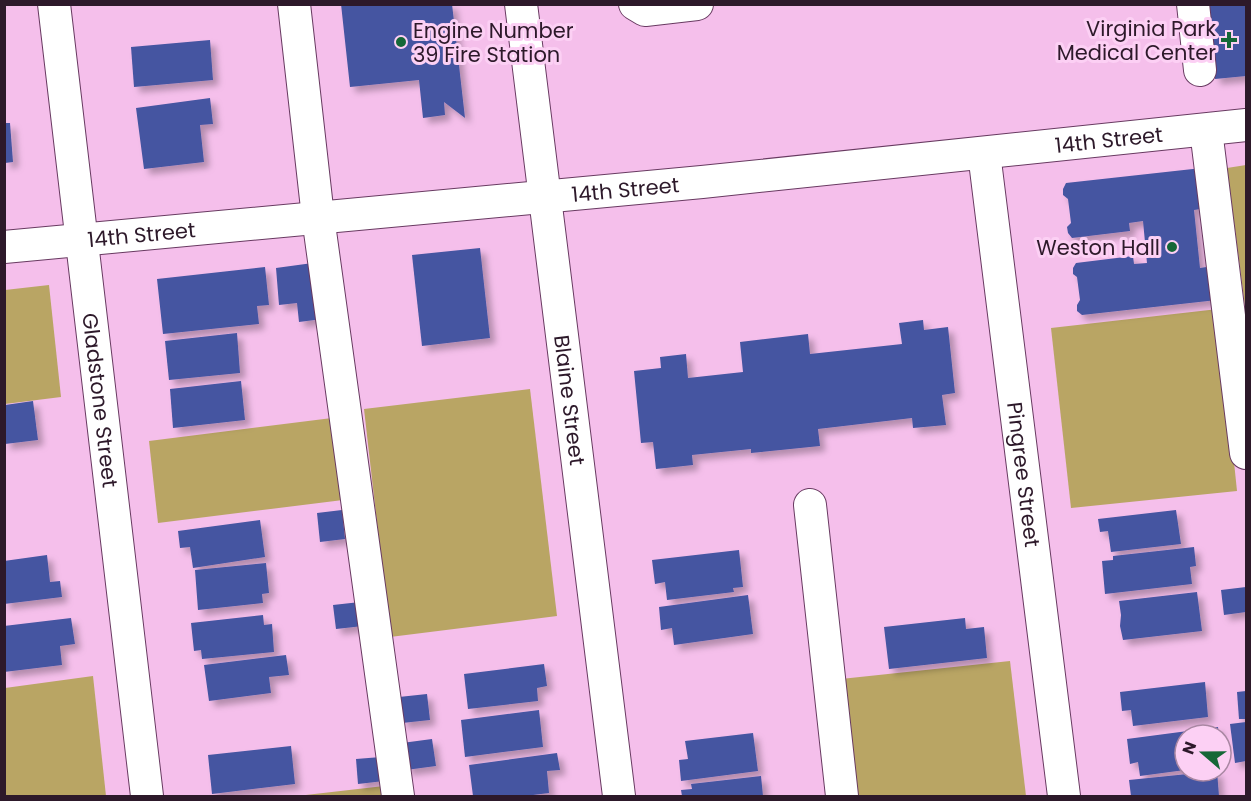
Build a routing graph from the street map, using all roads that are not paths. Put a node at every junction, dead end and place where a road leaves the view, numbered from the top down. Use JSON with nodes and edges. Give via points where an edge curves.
{"nodes":[{"id":1,"x":54,"y":4,"type":"edge"},
{"id":2,"x":294,"y":4,"type":"edge"},
{"id":3,"x":521,"y":4,"type":"edge"},
{"id":4,"x":635,"y":4,"type":"edge"},
{"id":5,"x":697,"y":4,"type":"edge"},
{"id":6,"x":1193,"y":4,"type":"edge"},
{"id":7,"x":1200,"y":70,"type":"dead end"},
{"id":8,"x":1246,"y":125,"type":"edge"},
{"id":9,"x":1206,"y":129,"type":"junction"},
{"id":10,"x":984,"y":153,"type":"junction"},
{"id":11,"x":545,"y":196,"type":"junction"},
{"id":12,"x":318,"y":218,"type":"junction"},
{"id":13,"x":82,"y":239,"type":"junction"},
{"id":14,"x":4,"y":247,"type":"edge"},
{"id":15,"x":1246,"y":453,"type":"edge"},
{"id":16,"x":810,"y":505,"type":"dead end"},
{"id":17,"x":147,"y":796,"type":"edge"},
{"id":18,"x":398,"y":796,"type":"edge"},
{"id":19,"x":619,"y":796,"type":"edge"},
{"id":20,"x":842,"y":796,"type":"edge"},
{"id":21,"x":1064,"y":796,"type":"edge"}],
"edges":[{"from":1,"to":13,"type":"street","name":"Gladstone Street"},
{"from":2,"to":12,"type":"street"},
{"from":3,"to":11,"type":"street","name":"Blaine Street"},
{"from":4,"to":5,"type":"street","via":[[645,10]]},
{"from":6,"to":7,"type":"street"},
{"from":8,"to":9,"type":"street","name":"14th Street"},
{"from":9,"to":10,"type":"street","name":"14th Street"},
{"from":9,"to":15,"type":"street"},
{"from":10,"to":11,"type":"street","name":"14th Street"},
{"from":10,"to":21,"type":"street","name":"Pingree Street"},
{"from":11,"to":12,"type":"street","name":"14th Street"},
{"from":11,"to":19,"type":"street","name":"Blaine Street"},
{"from":12,"to":13,"type":"street","name":"14th Street"},
{"from":12,"to":18,"type":"street"},
{"from":13,"to":14,"type":"street","name":"14th Street"},
{"from":13,"to":17,"type":"street","name":"Gladstone Street"},
{"from":16,"to":20,"type":"street"}]}
